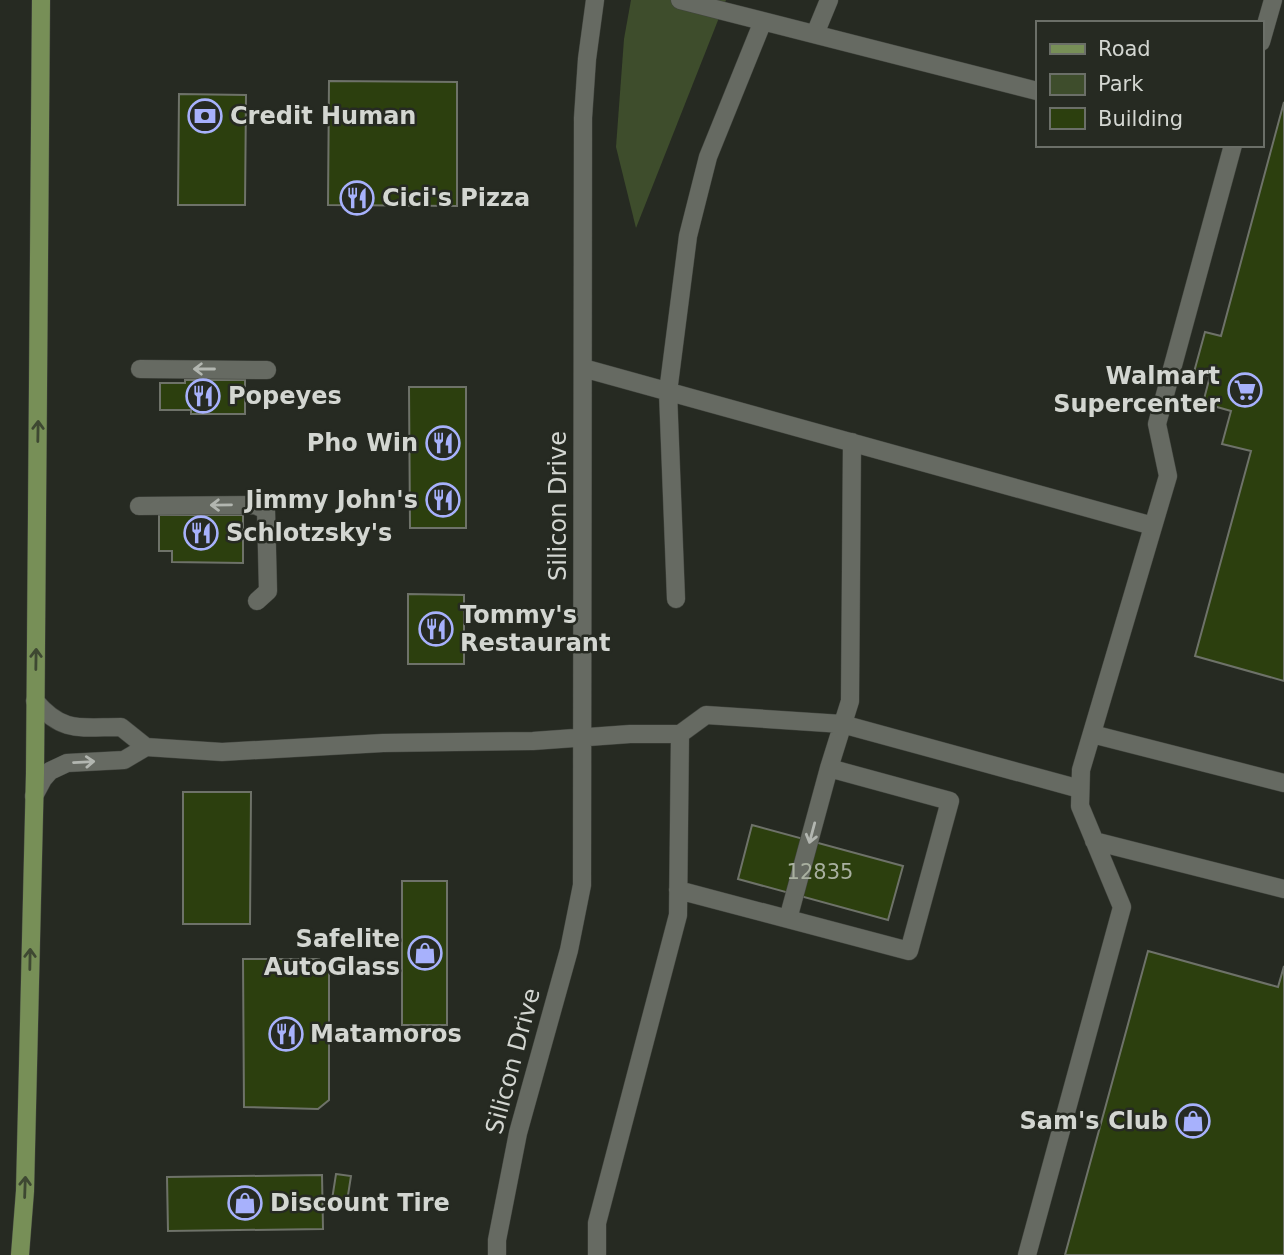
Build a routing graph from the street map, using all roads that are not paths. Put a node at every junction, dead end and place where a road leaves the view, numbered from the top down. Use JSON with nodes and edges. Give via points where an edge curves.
{"nodes":[{"id":1,"x":41,"y":0,"type":"edge"},
{"id":2,"x":595,"y":0,"type":"edge"},
{"id":3,"x":680,"y":0,"type":"edge"},
{"id":4,"x":829,"y":0,"type":"edge"},
{"id":5,"x":1273,"y":0,"type":"edge"},
{"id":6,"x":763,"y":21,"type":"junction"},
{"id":7,"x":815,"y":34,"type":"junction"},
{"id":8,"x":1263,"y":35,"type":"edge"},
{"id":9,"x":1036,"y":91,"type":"edge"},
{"id":10,"x":1232,"y":147,"type":"edge"},
{"id":11,"x":141,"y":369,"type":"dead end"},
{"id":12,"x":583,"y":369,"type":"junction"},
{"id":13,"x":267,"y":370,"type":"dead end"},
{"id":14,"x":668,"y":392,"type":"junction"},
{"id":15,"x":852,"y":442,"type":"junction"},
{"id":16,"x":139,"y":506,"type":"dead end"},
{"id":17,"x":1153,"y":526,"type":"junction"},
{"id":18,"x":676,"y":599,"type":"dead end"},
{"id":19,"x":257,"y":601,"type":"dead end"},
{"id":20,"x":35,"y":701,"type":"junction"},
{"id":21,"x":842,"y":724,"type":"junction"},
{"id":22,"x":680,"y":734,"type":"junction"},
{"id":23,"x":1092,"y":734,"type":"junction"},
{"id":24,"x":583,"y":737,"type":"junction"},
{"id":25,"x":146,"y":747,"type":"junction"},
{"id":26,"x":829,"y":768,"type":"junction"},
{"id":27,"x":1284,"y":783,"type":"edge"},
{"id":28,"x":1080,"y":789,"type":"junction"},
{"id":29,"x":34,"y":796,"type":"junction"},
{"id":30,"x":1094,"y":841,"type":"junction"},
{"id":31,"x":1284,"y":889,"type":"edge"},
{"id":32,"x":678,"y":890,"type":"junction"},
{"id":33,"x":788,"y":919,"type":"junction"},
{"id":34,"x":20,"y":1255,"type":"edge"},
{"id":35,"x":497,"y":1255,"type":"edge"},
{"id":36,"x":597,"y":1255,"type":"edge"},
{"id":37,"x":1027,"y":1255,"type":"edge"}],
"edges":[{"from":20,"to":1,"type":"main road","one_way":true},
{"from":2,"to":12,"type":"street","name":"Silicon Drive","via":[[583,118]]},
{"from":3,"to":6,"type":"street"},
{"from":4,"to":7,"type":"street"},
{"from":5,"to":8,"type":"street"},
{"from":6,"to":7,"type":"street"},
{"from":6,"to":14,"type":"street","via":[[708,157],[693,215]]},
{"from":7,"to":9,"type":"street"},
{"from":10,"to":17,"type":"street","via":[[1157,424],[1168,476]]},
{"from":13,"to":11,"type":"street","one_way":true},
{"from":12,"to":14,"type":"street"},
{"from":12,"to":24,"type":"street","name":"Silicon Drive"},
{"from":14,"to":15,"type":"street"},
{"from":14,"to":18,"type":"street"},
{"from":15,"to":17,"type":"street"},
{"from":15,"to":21,"type":"street","via":[[850,701]]},
{"from":19,"to":16,"type":"street","one_way":true,"via":[[268,590],[266,510],[255,505]]},
{"from":17,"to":23,"type":"street"},
{"from":20,"to":25,"type":"street","via":[[61,724],[121,727]]},
{"from":20,"to":29,"type":"main road"},
{"from":21,"to":22,"type":"street","via":[[706,715]]},
{"from":21,"to":26,"type":"street"},
{"from":21,"to":28,"type":"street"},
{"from":22,"to":24,"type":"street"},
{"from":22,"to":32,"type":"street"},
{"from":23,"to":27,"type":"street"},
{"from":23,"to":28,"type":"street"},
{"from":24,"to":25,"type":"street","via":[[222,752]]},
{"from":24,"to":35,"type":"street","name":"Silicon Drive","via":[[582,885],[569,950],[518,1133]]},
{"from":29,"to":25,"type":"street","one_way":true,"via":[[50,771],[67,763],[124,760]]},
{"from":26,"to":33,"type":"street","one_way":true},
{"from":26,"to":33,"type":"street","via":[[950,801],[909,951]]},
{"from":28,"to":30,"type":"street","via":[[1080,806]]},
{"from":34,"to":29,"type":"main road","one_way":true},
{"from":30,"to":31,"type":"street"},
{"from":30,"to":37,"type":"street","via":[[1122,907]]},
{"from":32,"to":33,"type":"street"},
{"from":32,"to":36,"type":"street","via":[[677,915],[597,1223]]}]}
